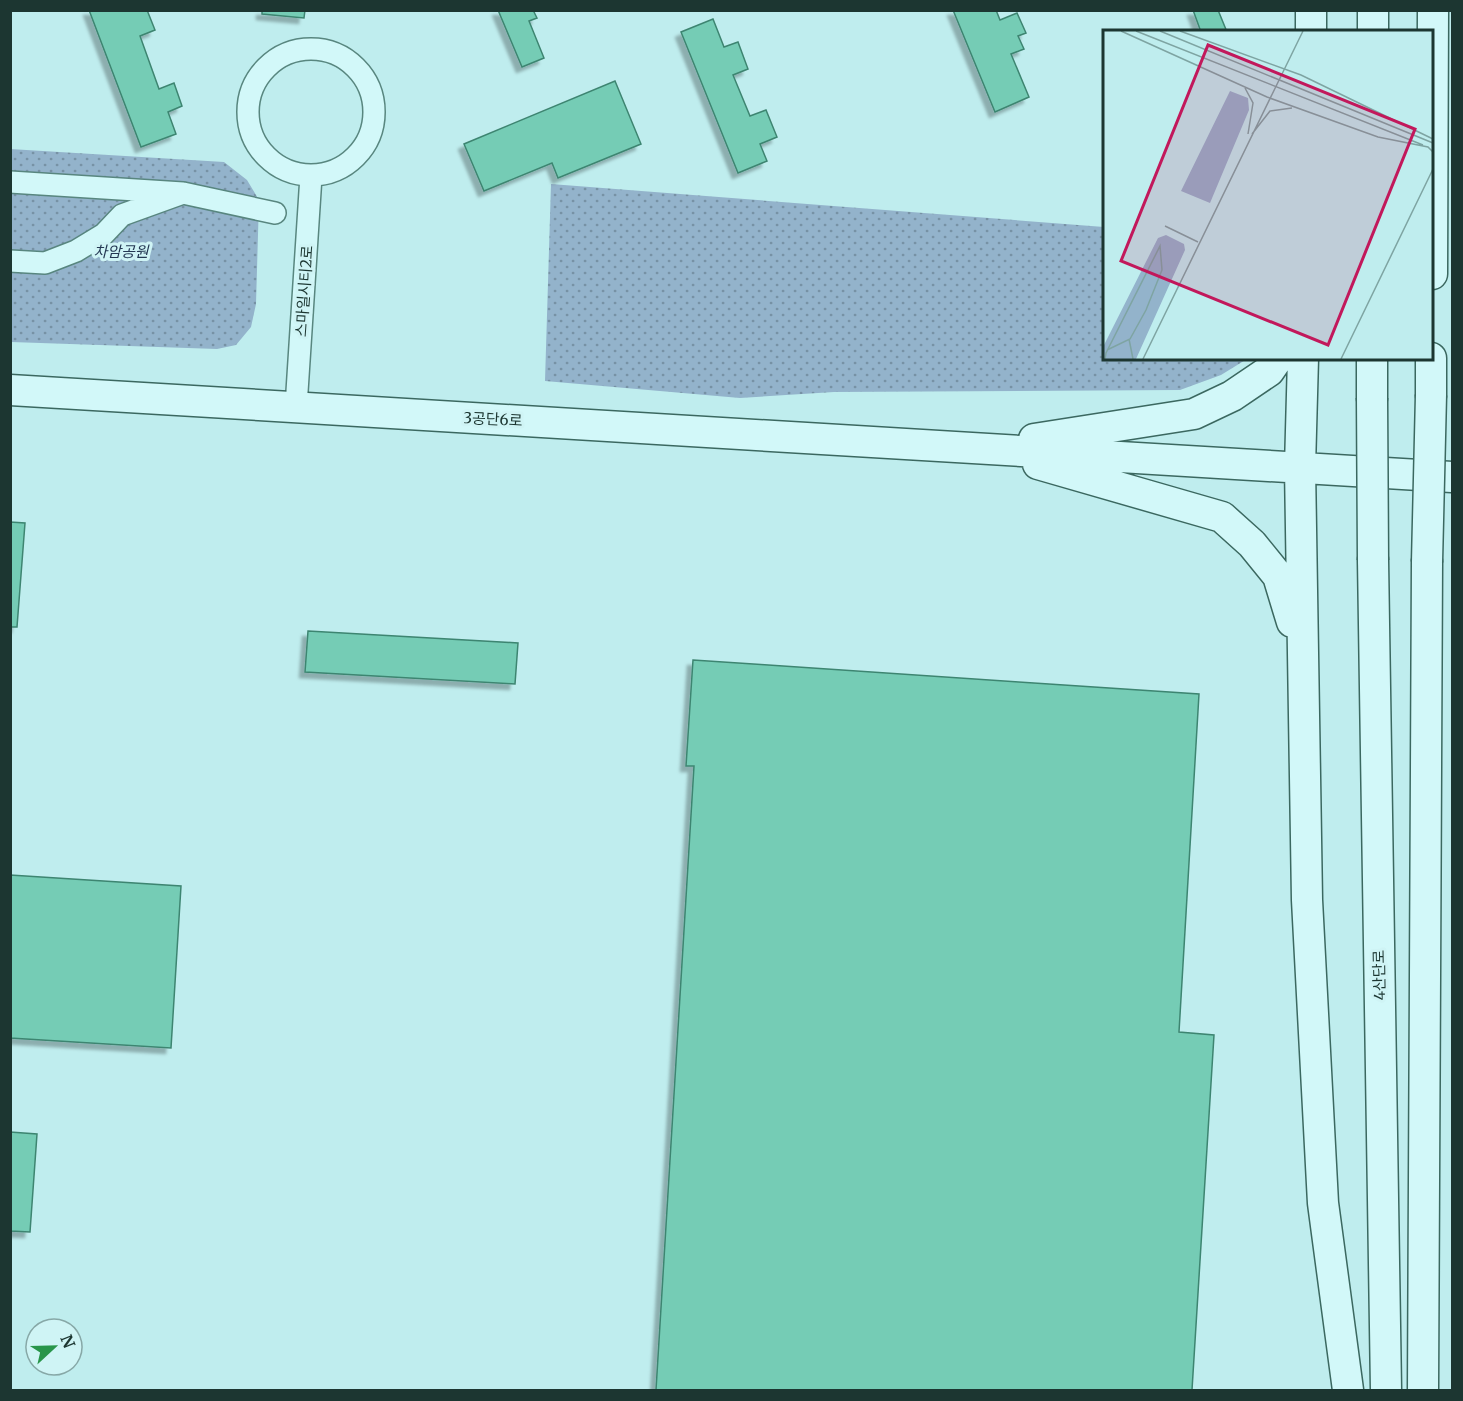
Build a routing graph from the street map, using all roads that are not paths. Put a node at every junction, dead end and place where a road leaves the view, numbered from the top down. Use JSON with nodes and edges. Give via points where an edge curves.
{"nodes":[{"id":1,"x":1311,"y":10,"type":"edge"},
{"id":2,"x":1373,"y":10,"type":"edge"},
{"id":3,"x":1432,"y":10,"type":"edge"},
{"id":4,"x":1311,"y":30,"type":"edge"},
{"id":5,"x":1373,"y":30,"type":"edge"},
{"id":6,"x":1432,"y":30,"type":"edge"},
{"id":7,"x":311,"y":176,"type":"junction"},
{"id":8,"x":10,"y":182,"type":"edge"},
{"id":9,"x":183,"y":194,"type":"junction"},
{"id":10,"x":275,"y":213,"type":"dead end"},
{"id":11,"x":10,"y":261,"type":"edge"},
{"id":12,"x":1276,"y":360,"type":"edge"},
{"id":13,"x":1303,"y":360,"type":"edge"},
{"id":14,"x":1372,"y":360,"type":"edge"},
{"id":15,"x":1431,"y":360,"type":"edge"},
{"id":16,"x":10,"y":390,"type":"edge"},
{"id":17,"x":296,"y":407,"type":"junction"},
{"id":18,"x":976,"y":448,"type":"junction"},
{"id":19,"x":1300,"y":467,"type":"junction"},
{"id":20,"x":1452,"y":477,"type":"edge"},
{"id":21,"x":1304,"y":708,"type":"junction"},
{"id":22,"x":1348,"y":1390,"type":"edge"},
{"id":23,"x":1386,"y":1390,"type":"edge"},
{"id":24,"x":1423,"y":1390,"type":"edge"}],
"edges":[{"from":1,"to":4,"type":"main road"},
{"from":2,"to":5,"type":"main road"},
{"from":3,"to":6,"type":"main road"},
{"from":7,"to":7,"type":"street","via":[[332,172],[351,162],[365,146],[373,127],[374,106],[369,86],[357,68],[320,49],[299,50],[279,57],[263,70],[248,108],[250,129],[259,148],[273,163]]},
{"from":7,"to":17,"type":"street","name":"스마일시티2로"},
{"from":8,"to":9,"type":"street"},
{"from":9,"to":10,"type":"street"},
{"from":9,"to":11,"type":"street","via":[[122,215],[104,234],[76,251],[45,263]]},
{"from":12,"to":18,"type":"main road","via":[[1269,370],[1232,396],[1194,414]]},
{"from":13,"to":19,"type":"main road"},
{"from":14,"to":23,"type":"main road","name":"4산단로","bridge":true},
{"from":15,"to":24,"type":"main road","bridge":true},
{"from":16,"to":17,"type":"main road","name":"3공단6로"},
{"from":17,"to":18,"type":"main road","name":"3공단6로"},
{"from":18,"to":19,"type":"main road"},
{"from":18,"to":21,"type":"main road","via":[[1222,517],[1252,544],[1278,576],[1290,608]]},
{"from":19,"to":20,"type":"main road"},
{"from":19,"to":21,"type":"main road"},
{"from":21,"to":22,"type":"main road","via":[[1307,900],[1323,1203]]}]}
